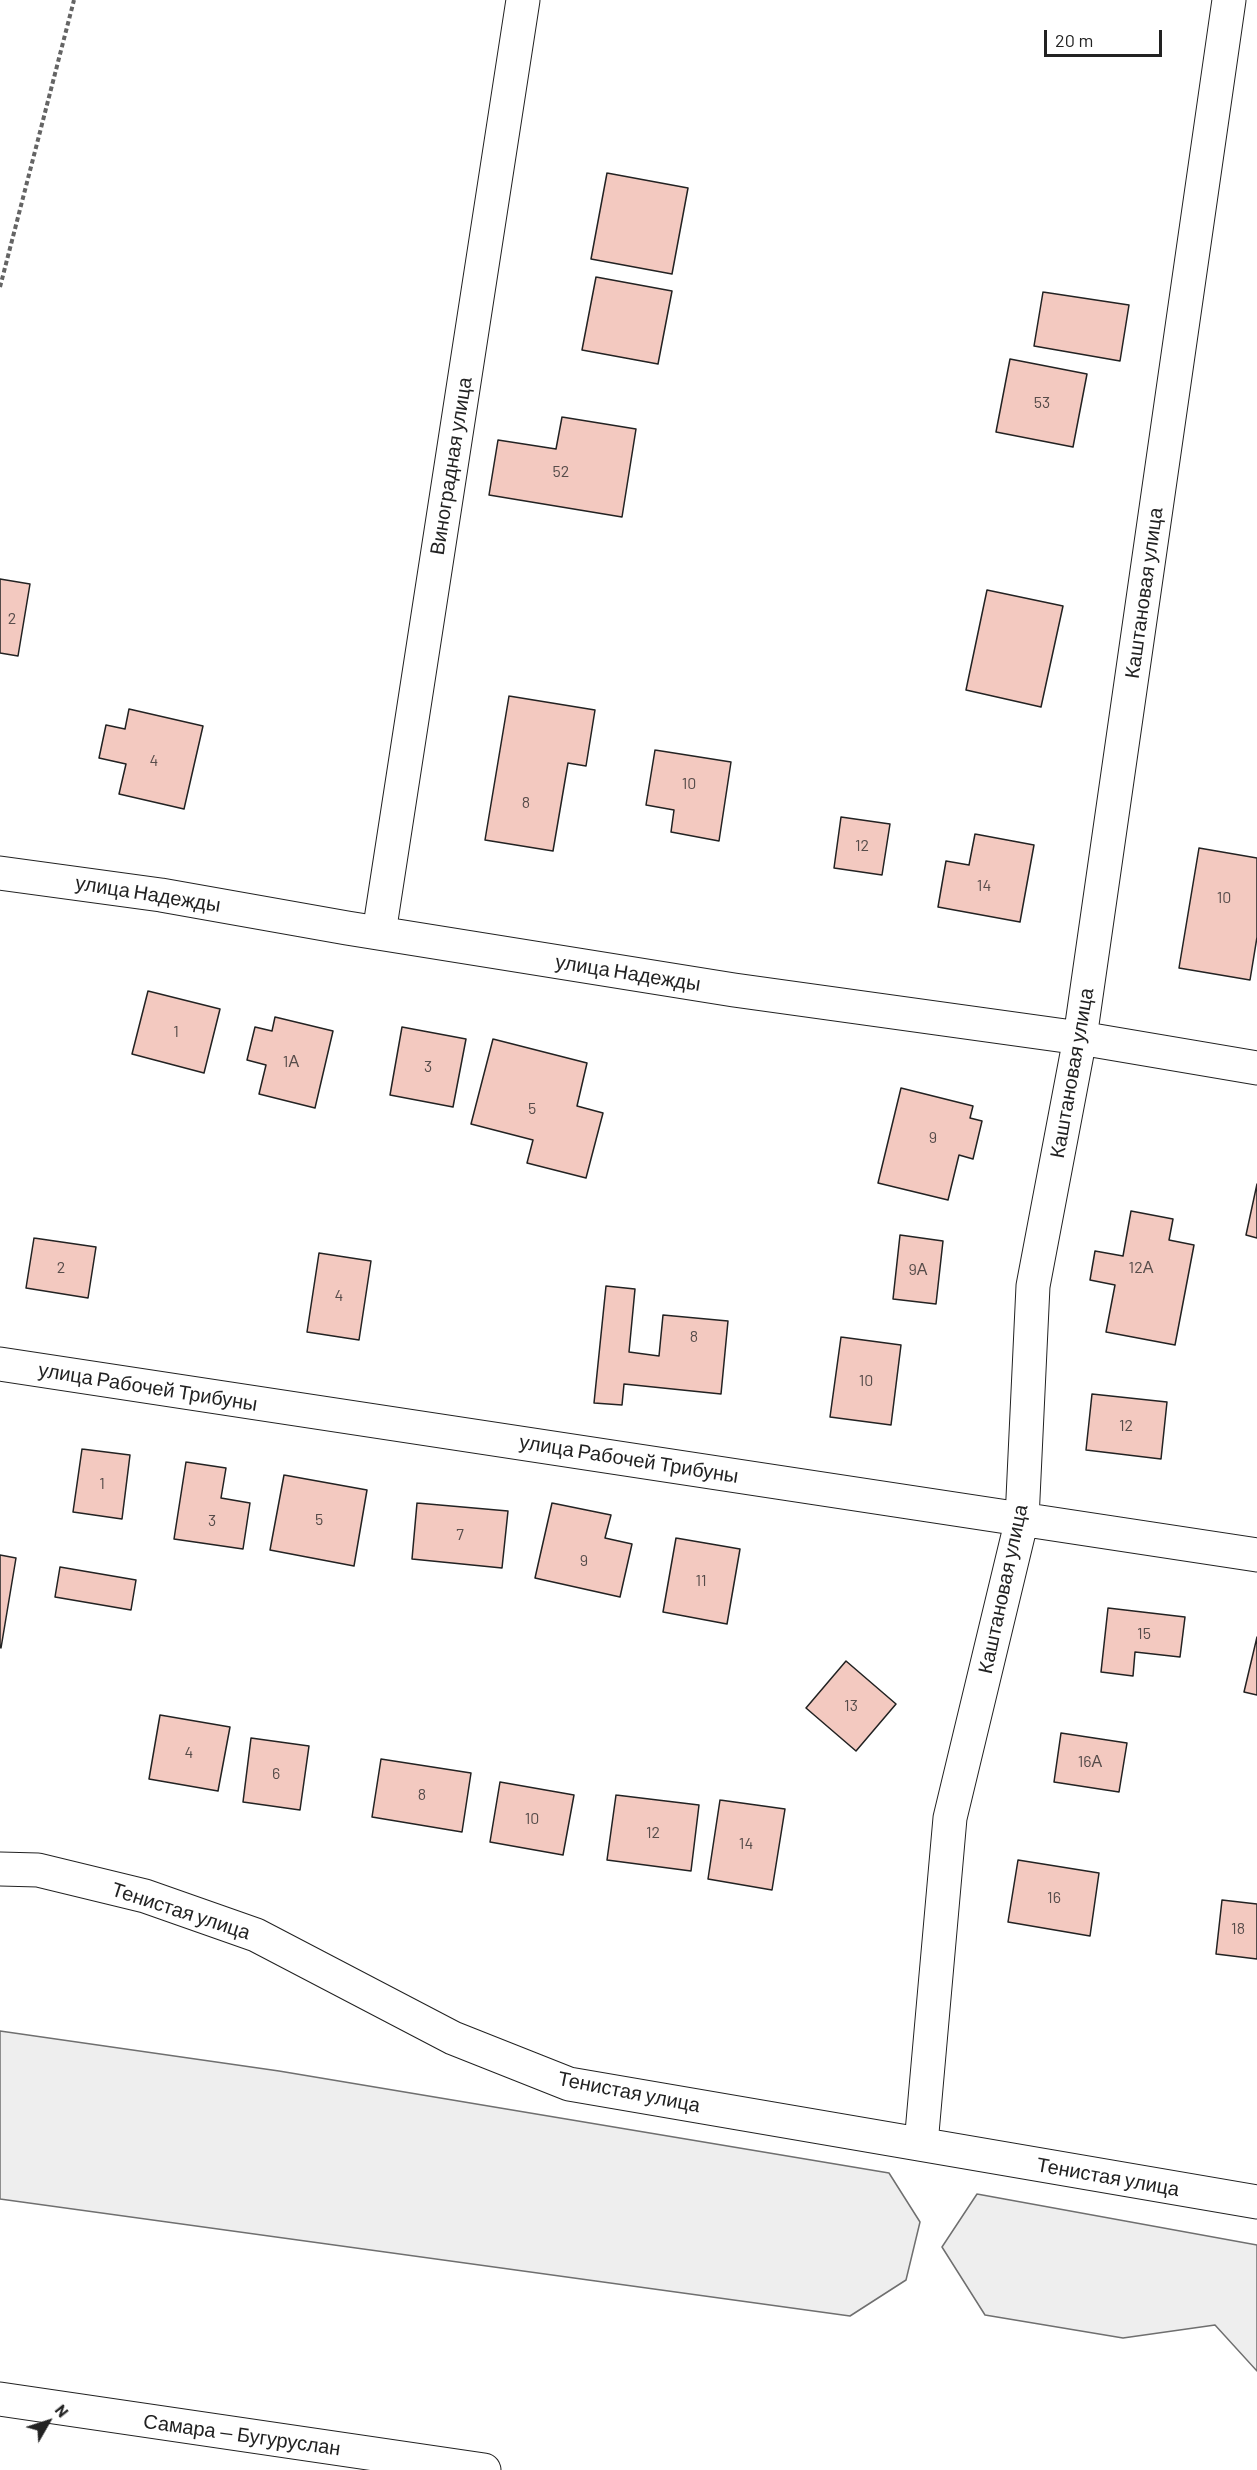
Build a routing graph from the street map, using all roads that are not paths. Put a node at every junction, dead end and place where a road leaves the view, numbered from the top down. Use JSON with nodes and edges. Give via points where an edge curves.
{"nodes":[{"id":1,"x":523,"y":0,"type":"edge"},
{"id":2,"x":1229,"y":0,"type":"edge"},
{"id":3,"x":0,"y":873,"type":"edge"},
{"id":4,"x":379,"y":933,"type":"junction"},
{"id":5,"x":1080,"y":1038,"type":"junction"},
{"id":6,"x":1257,"y":1068,"type":"edge"},
{"id":7,"x":0,"y":1364,"type":"edge"},
{"id":8,"x":1022,"y":1519,"type":"junction"},
{"id":9,"x":1257,"y":1555,"type":"edge"},
{"id":10,"x":0,"y":1869,"type":"edge"},
{"id":11,"x":921,"y":2144,"type":"junction"},
{"id":12,"x":1257,"y":2202,"type":"edge"},
{"id":13,"x":0,"y":2399,"type":"edge"},
{"id":14,"x":484,"y":2470,"type":"edge"}],
"edges":[{"from":1,"to":4,"type":"street","name":"Виноградная улица"},
{"from":2,"to":5,"type":"street","name":"Каштановая улица"},
{"from":3,"to":4,"type":"street","name":"улица Надежды","via":[[161,895]]},
{"from":4,"to":5,"type":"street","name":"улица Надежды","via":[[734,990]]},
{"from":5,"to":6,"type":"street","name":"улица Надежды"},
{"from":5,"to":8,"type":"street","name":"Каштановая улица","via":[[1033,1286]]},
{"from":7,"to":8,"type":"street","name":"улица Рабочей Трибуны"},
{"from":8,"to":9,"type":"street","name":"улица Рабочей Трибуны"},
{"from":8,"to":11,"type":"street","name":"Каштановая улица","via":[[950,1818]]},
{"from":10,"to":11,"type":"street","name":"Тенистая улица","via":[[38,1870],[145,1896],[256,1935],[453,2038],[569,2084]]},
{"from":11,"to":12,"type":"street","name":"Тенистая улица"},
{"from":13,"to":14,"type":"street","name":"Самара — Бугуруслан"}]}
